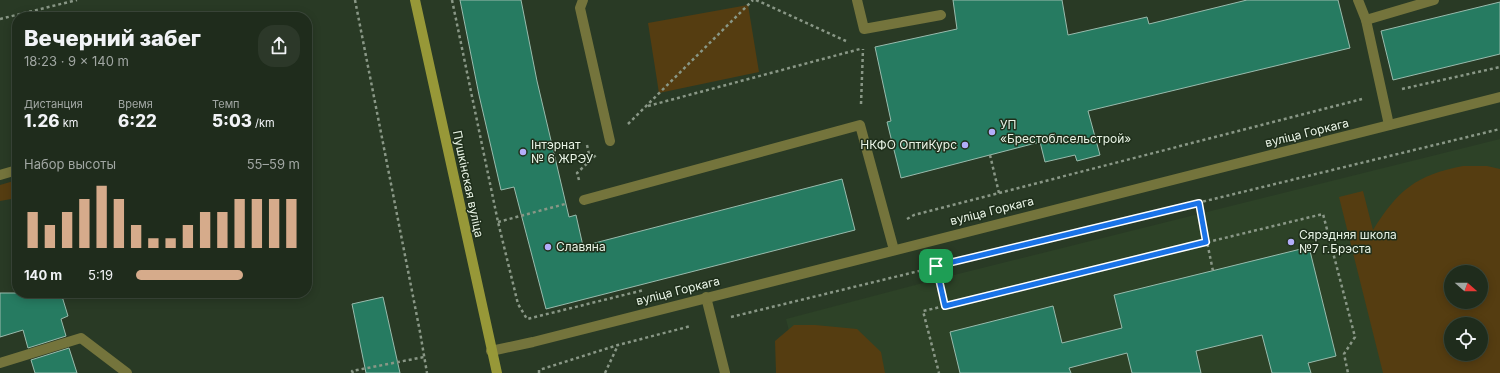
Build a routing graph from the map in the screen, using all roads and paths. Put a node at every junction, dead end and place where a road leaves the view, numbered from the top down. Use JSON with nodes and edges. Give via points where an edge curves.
{"nodes":[{"id":1,"x":76,"y":0,"type":"edge"},
{"id":2,"x":355,"y":0,"type":"edge"},
{"id":3,"x":414,"y":0,"type":"edge"},
{"id":4,"x":452,"y":0,"type":"edge"},
{"id":5,"x":583,"y":0,"type":"edge"},
{"id":6,"x":756,"y":0,"type":"edge"},
{"id":7,"x":857,"y":0,"type":"edge"},
{"id":8,"x":1358,"y":0,"type":"edge"},
{"id":9,"x":1434,"y":0,"type":"edge"},
{"id":10,"x":28,"y":12,"type":"edge"},
{"id":11,"x":941,"y":15,"type":"dead end"},
{"id":12,"x":12,"y":16,"type":"edge"},
{"id":13,"x":0,"y":19,"type":"edge"},
{"id":14,"x":1366,"y":20,"type":"junction"},
{"id":15,"x":864,"y":29,"type":"junction"},
{"id":16,"x":849,"y":42,"type":"dead end"},
{"id":17,"x":856,"y":45,"type":"dead end"},
{"id":18,"x":864,"y":48,"type":"junction"},
{"id":19,"x":1500,"y":67,"type":"edge"},
{"id":20,"x":1382,"y":94,"type":"junction"},
{"id":21,"x":1500,"y":98,"type":"edge"},
{"id":22,"x":648,"y":106,"type":"dead end"},
{"id":23,"x":860,"y":125,"type":"junction"},
{"id":24,"x":1389,"y":125,"type":"junction"},
{"id":25,"x":1500,"y":129,"type":"edge"},
{"id":26,"x":610,"y":141,"type":"dead end"},
{"id":27,"x":990,"y":155,"type":"dead end"},
{"id":28,"x":12,"y":171,"type":"edge"},
{"id":29,"x":0,"y":175,"type":"edge"},
{"id":30,"x":998,"y":193,"type":"junction"},
{"id":31,"x":584,"y":200,"type":"dead end"},
{"id":32,"x":1199,"y":203,"type":"junction"},
{"id":33,"x":888,"y":230,"type":"junction"},
{"id":34,"x":1206,"y":242,"type":"junction"},
{"id":35,"x":894,"y":250,"type":"junction"},
{"id":36,"x":936,"y":266,"type":"junction"},
{"id":37,"x":1212,"y":271,"type":"dead end"},
{"id":38,"x":650,"y":289,"type":"dead end"},
{"id":39,"x":706,"y":297,"type":"junction"},
{"id":40,"x":945,"y":306,"type":"junction"},
{"id":41,"x":712,"y":322,"type":"junction"},
{"id":42,"x":618,"y":345,"type":"junction"},
{"id":43,"x":491,"y":351,"type":"junction"},
{"id":44,"x":424,"y":357,"type":"junction"},
{"id":45,"x":0,"y":363,"type":"edge"},
{"id":46,"x":127,"y":373,"type":"edge"},
{"id":47,"x":353,"y":373,"type":"edge"},
{"id":48,"x":427,"y":373,"type":"edge"},
{"id":49,"x":496,"y":373,"type":"edge"},
{"id":50,"x":539,"y":373,"type":"edge"},
{"id":51,"x":605,"y":373,"type":"edge"},
{"id":52,"x":725,"y":373,"type":"edge"},
{"id":53,"x":939,"y":373,"type":"edge"},
{"id":54,"x":1348,"y":373,"type":"edge"}],
"edges":[{"from":1,"to":10,"type":"path"},
{"from":2,"to":44,"type":"path"},
{"from":3,"to":43,"type":"main road","name":"Пушкінская вуліца"},
{"from":4,"to":38,"type":"path","via":[[493,200],[518,304],[527,319]]},
{"from":5,"to":26,"type":"street","via":[[580,8]]},
{"from":6,"to":16,"type":"path"},
{"from":7,"to":15,"type":"street"},
{"from":8,"to":14,"type":"street"},
{"from":9,"to":14,"type":"street"},
{"from":11,"to":15,"type":"street"},
{"from":12,"to":13,"type":"path"},
{"from":14,"to":20,"type":"street"},
{"from":15,"to":18,"type":"path"},
{"from":17,"to":18,"type":"path"},
{"from":18,"to":22,"type":"path"},
{"from":18,"to":23,"type":"path"},
{"from":19,"to":20,"type":"path"},
{"from":20,"to":24,"type":"street"},
{"from":20,"to":30,"type":"path"},
{"from":21,"to":24,"type":"street","name":"вуліца Горкага"},
{"from":23,"to":31,"type":"street"},
{"from":23,"to":33,"type":"street"},
{"from":24,"to":35,"type":"street","name":"вуліца Горкага"},
{"from":25,"to":32,"type":"path"},
{"from":27,"to":30,"type":"path"},
{"from":28,"to":29,"type":"street"},
{"from":30,"to":33,"type":"path","via":[[914,215]]},
{"from":32,"to":34,"type":"path"},
{"from":32,"to":36,"type":"path"},
{"from":33,"to":35,"type":"street"},
{"from":34,"to":37,"type":"path"},
{"from":34,"to":40,"type":"path"},
{"from":34,"to":54,"type":"path","via":[[1324,214],[1355,337],[1344,354]]},
{"from":35,"to":39,"type":"street","name":"вуліца Горкага"},
{"from":36,"to":40,"type":"path"},
{"from":36,"to":41,"type":"path"},
{"from":39,"to":41,"type":"street"},
{"from":39,"to":43,"type":"street","name":"вуліца Горкага"},
{"from":40,"to":53,"type":"path","via":[[923,311]]},
{"from":41,"to":42,"type":"path"},
{"from":41,"to":52,"type":"street"},
{"from":42,"to":50,"type":"path","via":[[539,370]]},
{"from":42,"to":51,"type":"path"},
{"from":43,"to":49,"type":"main road","name":"Пушкінская вуліца"},
{"from":44,"to":47,"type":"path","via":[[359,369],[352,371]]},
{"from":44,"to":48,"type":"path"},
{"from":45,"to":46,"type":"street","via":[[81,338]]}]}
